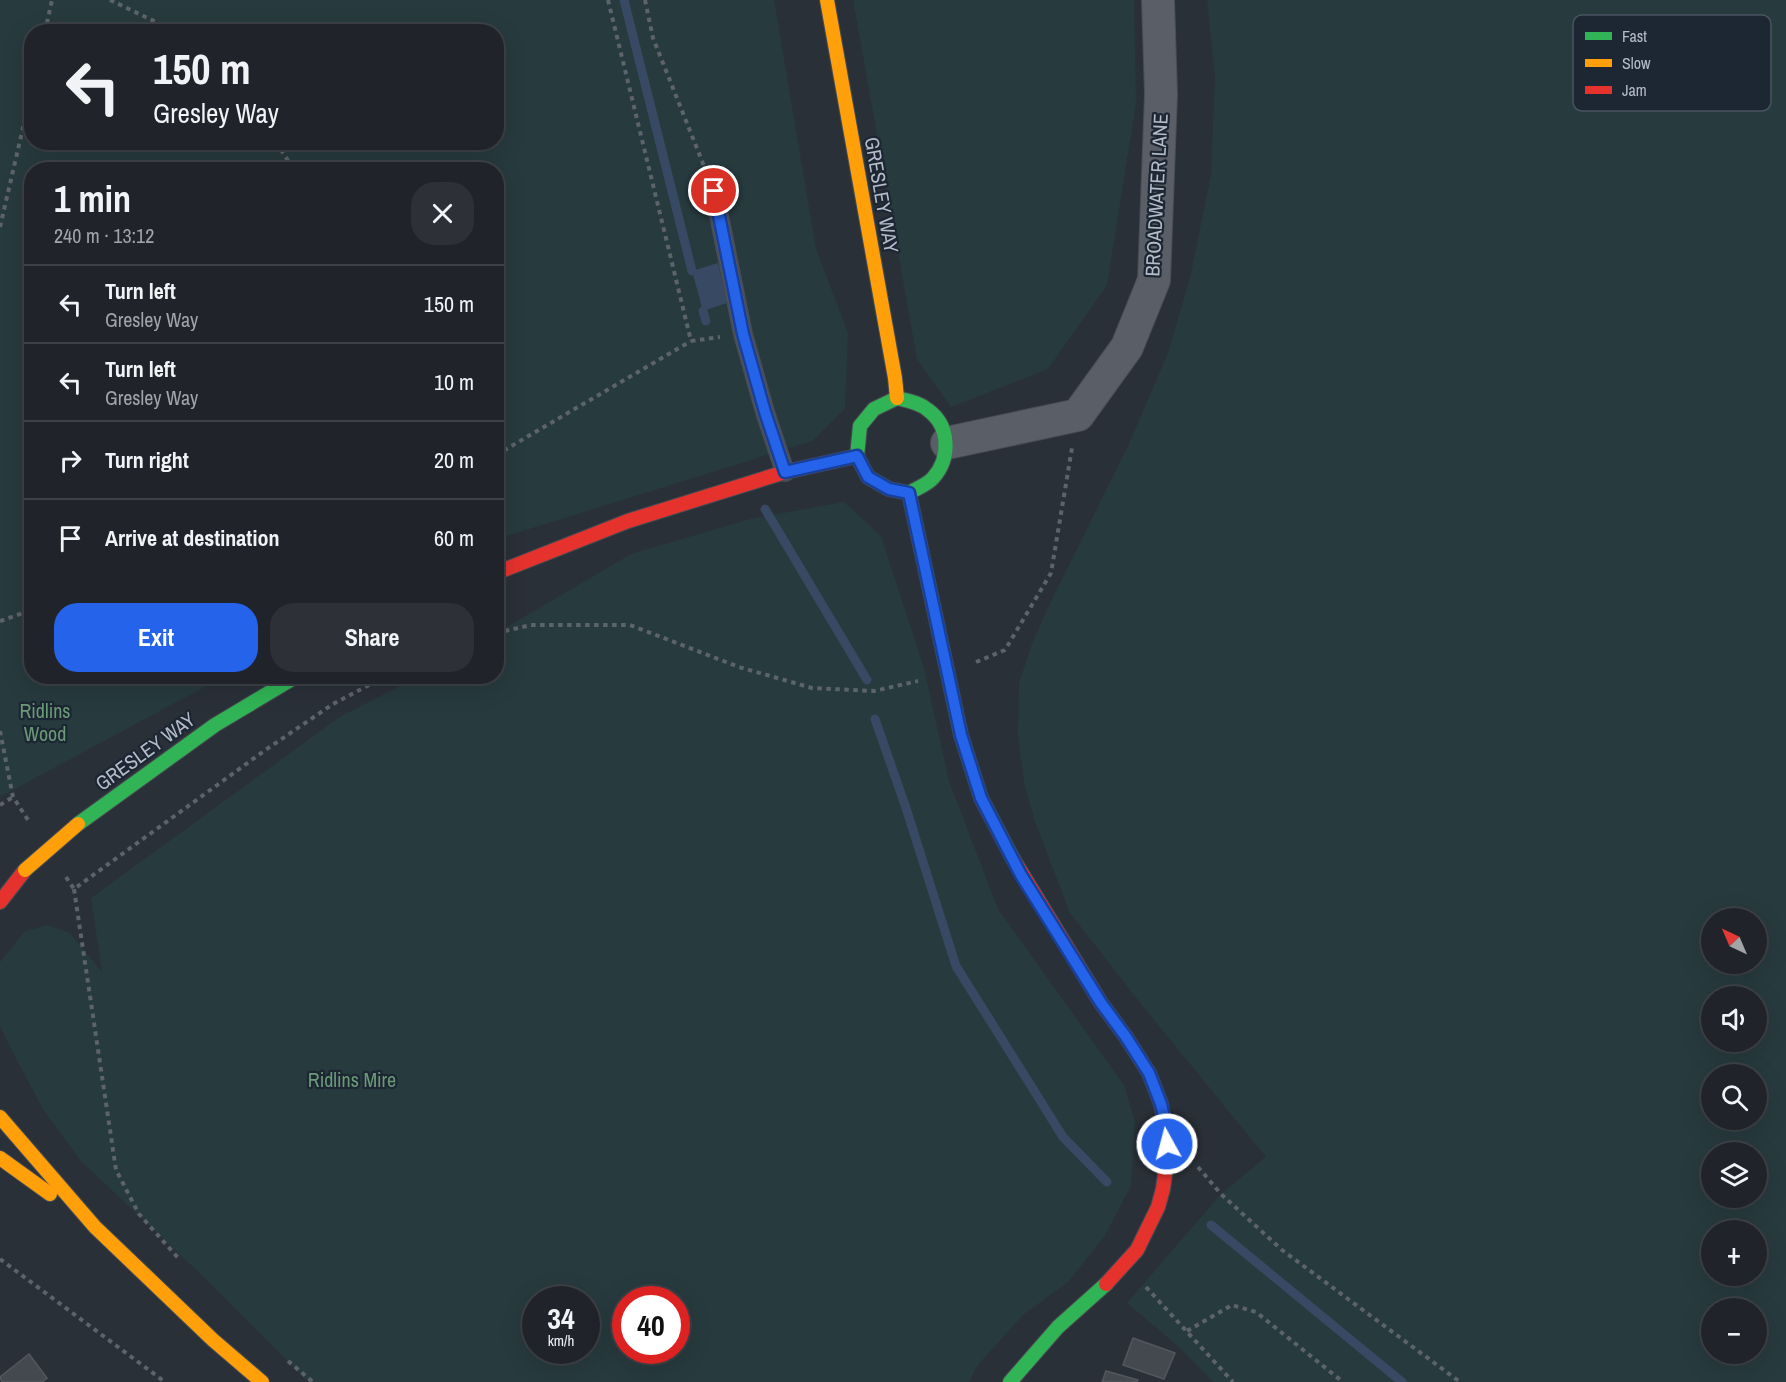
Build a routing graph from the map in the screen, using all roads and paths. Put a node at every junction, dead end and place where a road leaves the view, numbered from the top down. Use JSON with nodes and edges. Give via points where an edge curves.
{"nodes":[{"id":1,"x":52,"y":0,"type":"edge"},
{"id":2,"x":110,"y":0,"type":"edge"},
{"id":3,"x":608,"y":0,"type":"edge"},
{"id":4,"x":645,"y":0,"type":"edge"},
{"id":5,"x":827,"y":0,"type":"edge"},
{"id":6,"x":1158,"y":0,"type":"edge"},
{"id":7,"x":47,"y":24,"type":"edge"},
{"id":8,"x":160,"y":24,"type":"edge"},
{"id":9,"x":24,"y":124,"type":"edge"},
{"id":10,"x":714,"y":191,"type":"joint"},
{"id":11,"x":0,"y":227,"type":"edge"},
{"id":12,"x":743,"y":334,"type":"junction"},
{"id":13,"x":691,"y":341,"type":"junction"},
{"id":14,"x":897,"y":398,"type":"junction"},
{"id":15,"x":1078,"y":415,"type":"junction"},
{"id":16,"x":947,"y":443,"type":"junction"},
{"id":17,"x":504,"y":450,"type":"edge"},
{"id":18,"x":857,"y":456,"type":"junction"},
{"id":19,"x":785,"y":472,"type":"junction"},
{"id":20,"x":909,"y":493,"type":"junction"},
{"id":21,"x":504,"y":570,"type":"edge"},
{"id":22,"x":24,"y":613,"type":"edge"},
{"id":23,"x":0,"y":621,"type":"edge"},
{"id":24,"x":504,"y":631,"type":"edge"},
{"id":25,"x":947,"y":675,"type":"junction"},
{"id":26,"x":284,"y":684,"type":"edge"},
{"id":27,"x":371,"y":684,"type":"edge"},
{"id":28,"x":0,"y":731,"type":"edge"},
{"id":29,"x":13,"y":797,"type":"junction"},
{"id":30,"x":0,"y":805,"type":"edge"},
{"id":31,"x":32,"y":825,"type":"dead end"},
{"id":32,"x":25,"y":870,"type":"junction"},
{"id":33,"x":62,"y":870,"type":"dead end"},
{"id":34,"x":0,"y":883,"type":"edge"},
{"id":35,"x":74,"y":889,"type":"junction"},
{"id":36,"x":0,"y":902,"type":"edge"},
{"id":37,"x":0,"y":1117,"type":"edge"},
{"id":38,"x":1167,"y":1130,"type":"junction"},
{"id":39,"x":0,"y":1158,"type":"edge"},
{"id":40,"x":95,"y":1227,"type":"junction"},
{"id":41,"x":0,"y":1259,"type":"edge"},
{"id":42,"x":1125,"y":1265,"type":"junction"},
{"id":43,"x":186,"y":1267,"type":"dead end"},
{"id":44,"x":1187,"y":1331,"type":"junction"},
{"id":45,"x":286,"y":1359,"type":"dead end"},
{"id":46,"x":165,"y":1382,"type":"edge"},
{"id":47,"x":262,"y":1382,"type":"edge"},
{"id":48,"x":313,"y":1382,"type":"edge"},
{"id":49,"x":1010,"y":1382,"type":"edge"},
{"id":50,"x":1233,"y":1382,"type":"edge"},
{"id":51,"x":1343,"y":1382,"type":"edge"},
{"id":52,"x":1460,"y":1382,"type":"edge"}],
"edges":[{"from":1,"to":7,"type":"path"},
{"from":2,"to":8,"type":"path"},
{"from":3,"to":13,"type":"path"},
{"from":4,"to":10,"type":"path","via":[[653,38]]},
{"from":5,"to":14,"type":"main road","name":"GRESLEY WAY"},
{"from":6,"to":15,"type":"street","name":"BROADWATER LANE","via":[[1161,94],[1154,280],[1127,347]]},
{"from":9,"to":11,"type":"path"},
{"from":10,"to":12,"type":"lane"},
{"from":12,"to":13,"type":"path"},
{"from":12,"to":19,"type":"lane"},
{"from":13,"to":17,"type":"path"},
{"from":14,"to":16,"type":"main road","via":[[920,404],[939,419]]},
{"from":14,"to":18,"type":"main road","via":[[874,409],[860,426]]},
{"from":15,"to":16,"type":"street"},
{"from":15,"to":25,"type":"path","via":[[1051,573],[1005,650]]},
{"from":16,"to":20,"type":"main road","via":[[942,466],[932,479]]},
{"from":18,"to":19,"type":"main road"},
{"from":18,"to":20,"type":"main road","via":[[868,477],[889,489]]},
{"from":19,"to":21,"type":"main road","via":[[628,521]]},
{"from":20,"to":25,"type":"main road"},
{"from":22,"to":23,"type":"path"},
{"from":24,"to":25,"type":"path","via":[[531,625],[630,625],[739,667],[812,688],[874,691]]},
{"from":25,"to":38,"type":"main road","via":[[981,798],[1021,875],[1149,1073]]},
{"from":26,"to":32,"type":"main road","name":"GRESLEY WAY","bridge":true,"via":[[215,725],[78,824]]},
{"from":27,"to":35,"type":"path","via":[[333,704],[264,751]]},
{"from":28,"to":29,"type":"path"},
{"from":29,"to":30,"type":"path"},
{"from":29,"to":31,"type":"path"},
{"from":32,"to":34,"type":"main road","name":"GRESLEY WAY"},
{"from":32,"to":36,"type":"main road","name":"GRESLEY WAY"},
{"from":33,"to":35,"type":"path"},
{"from":35,"to":43,"type":"path","via":[[116,1170],[139,1214]]},
{"from":37,"to":40,"type":"main road"},
{"from":38,"to":42,"type":"main road","via":[[1167,1159],[1158,1207],[1137,1250]]},
{"from":38,"to":52,"type":"path","via":[[1221,1194],[1282,1250]]},
{"from":39,"to":40,"type":"main road"},
{"from":40,"to":47,"type":"main road"},
{"from":41,"to":46,"type":"path"},
{"from":42,"to":44,"type":"path"},
{"from":42,"to":49,"type":"main road","via":[[1058,1327]]},
{"from":44,"to":50,"type":"path"},
{"from":44,"to":51,"type":"path","via":[[1232,1305],[1256,1312]]},
{"from":45,"to":48,"type":"path"}]}
